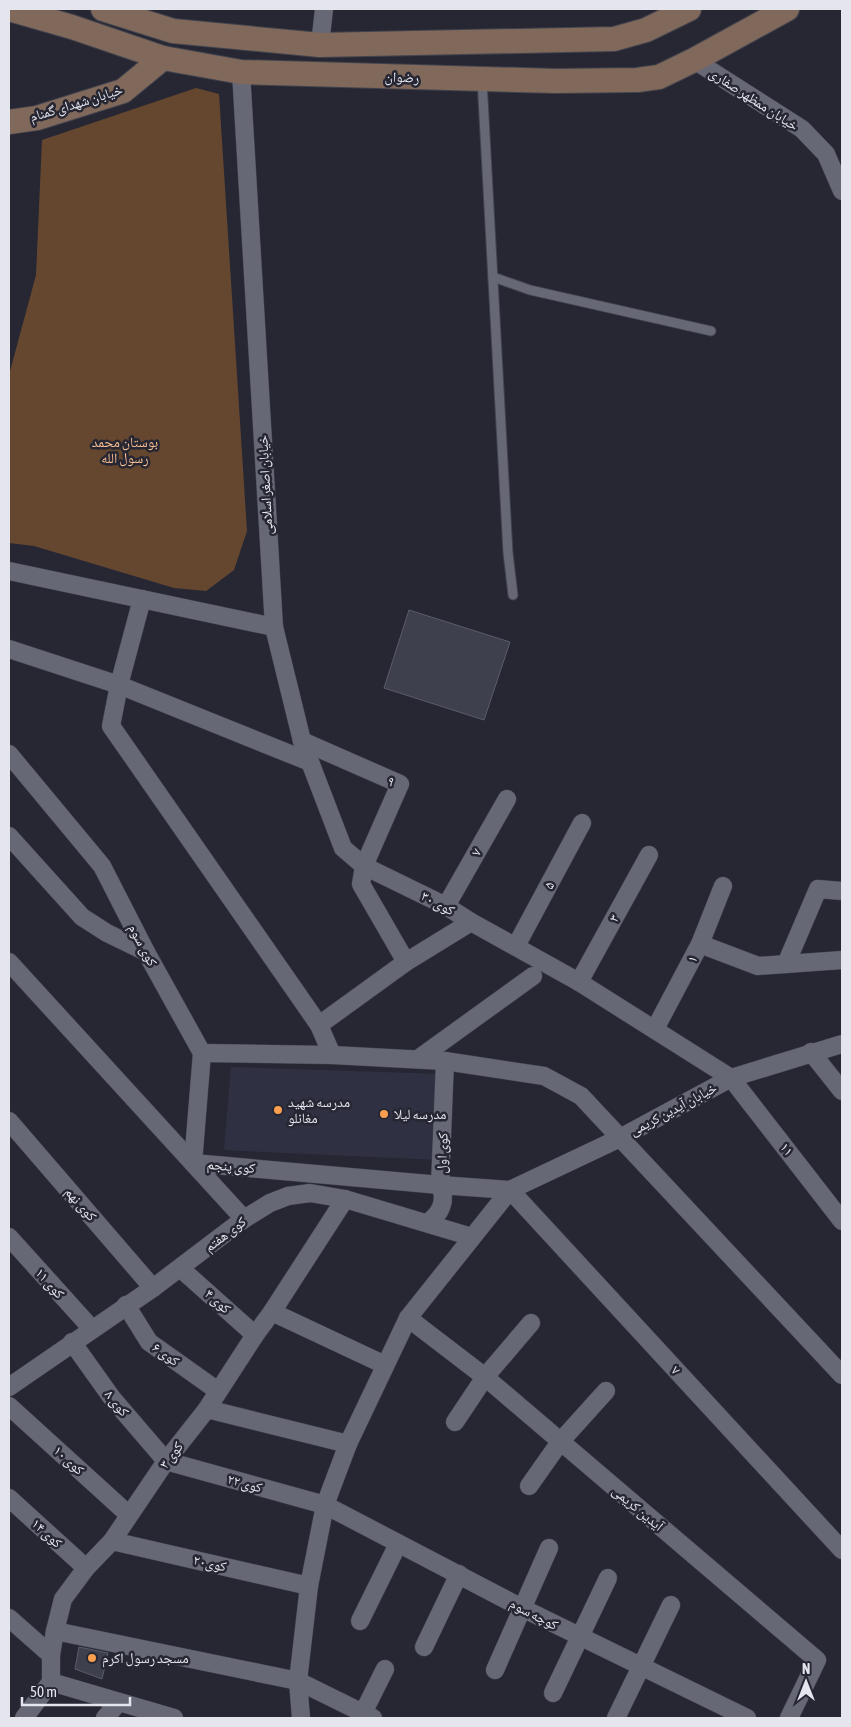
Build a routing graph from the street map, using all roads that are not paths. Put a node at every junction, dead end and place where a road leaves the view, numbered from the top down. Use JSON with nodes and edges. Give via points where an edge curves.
{"nodes":[{"id":1,"x":9,"y":9,"type":"edge"},
{"id":2,"x":103,"y":9,"type":"edge"},
{"id":3,"x":324,"y":9,"type":"edge"},
{"id":4,"x":689,"y":9,"type":"edge"},
{"id":5,"x":786,"y":9,"type":"edge"},
{"id":6,"x":173,"y":31,"type":"junction"},
{"id":7,"x":320,"y":45,"type":"junction"},
{"id":8,"x":163,"y":58,"type":"junction"},
{"id":9,"x":694,"y":60,"type":"junction"},
{"id":10,"x":241,"y":72,"type":"junction"},
{"id":11,"x":482,"y":80,"type":"junction"},
{"id":12,"x":9,"y":122,"type":"edge"},
{"id":13,"x":842,"y":191,"type":"edge"},
{"id":14,"x":493,"y":277,"type":"junction"},
{"id":15,"x":711,"y":331,"type":"dead end"},
{"id":16,"x":9,"y":571,"type":"edge"},
{"id":17,"x":513,"y":595,"type":"dead end"},
{"id":18,"x":142,"y":599,"type":"junction"},
{"id":19,"x":274,"y":628,"type":"junction"},
{"id":20,"x":9,"y":649,"type":"edge"},
{"id":21,"x":119,"y":685,"type":"junction"},
{"id":22,"x":302,"y":741,"type":"junction"},
{"id":23,"x":9,"y":754,"type":"edge"},
{"id":24,"x":310,"y":762,"type":"junction"},
{"id":25,"x":507,"y":799,"type":"dead end"},
{"id":26,"x":582,"y":824,"type":"dead end"},
{"id":27,"x":9,"y":836,"type":"edge"},
{"id":28,"x":649,"y":855,"type":"dead end"},
{"id":29,"x":364,"y":866,"type":"junction"},
{"id":30,"x":723,"y":886,"type":"dead end"},
{"id":31,"x":842,"y":891,"type":"edge"},
{"id":32,"x":446,"y":906,"type":"junction"},
{"id":33,"x":471,"y":922,"type":"junction"},
{"id":34,"x":700,"y":944,"type":"junction"},
{"id":35,"x":516,"y":946,"type":"junction"},
{"id":36,"x":146,"y":952,"type":"junction"},
{"id":37,"x":842,"y":960,"type":"edge"},
{"id":38,"x":9,"y":962,"type":"edge"},
{"id":39,"x":406,"y":962,"type":"junction"},
{"id":40,"x":786,"y":964,"type":"junction"},
{"id":41,"x":533,"y":976,"type":"dead end"},
{"id":42,"x":579,"y":982,"type":"junction"},
{"id":43,"x":319,"y":1025,"type":"junction"},
{"id":44,"x":655,"y":1029,"type":"junction"},
{"id":45,"x":842,"y":1044,"type":"edge"},
{"id":46,"x":811,"y":1052,"type":"junction"},
{"id":47,"x":202,"y":1053,"type":"junction"},
{"id":48,"x":332,"y":1055,"type":"junction"},
{"id":49,"x":418,"y":1059,"type":"junction"},
{"id":50,"x":445,"y":1061,"type":"junction"},
{"id":51,"x":731,"y":1078,"type":"junction"},
{"id":52,"x":842,"y":1091,"type":"edge"},
{"id":53,"x":9,"y":1121,"type":"edge"},
{"id":54,"x":620,"y":1138,"type":"junction"},
{"id":55,"x":193,"y":1163,"type":"junction"},
{"id":56,"x":238,"y":1167,"type":"junction"},
{"id":57,"x":440,"y":1185,"type":"junction"},
{"id":58,"x":510,"y":1190,"type":"junction"},
{"id":59,"x":226,"y":1198,"type":"junction"},
{"id":60,"x":345,"y":1199,"type":"junction"},
{"id":61,"x":244,"y":1218,"type":"junction"},
{"id":62,"x":842,"y":1221,"type":"edge"},
{"id":63,"x":427,"y":1223,"type":"junction"},
{"id":64,"x":472,"y":1237,"type":"junction"},
{"id":65,"x":9,"y":1238,"type":"edge"},
{"id":66,"x":180,"y":1268,"type":"junction"},
{"id":67,"x":153,"y":1288,"type":"junction"},
{"id":68,"x":126,"y":1305,"type":"junction"},
{"id":69,"x":272,"y":1312,"type":"junction"},
{"id":70,"x":408,"y":1318,"type":"junction"},
{"id":71,"x":531,"y":1323,"type":"dead end"},
{"id":72,"x":92,"y":1329,"type":"junction"},
{"id":73,"x":255,"y":1335,"type":"junction"},
{"id":74,"x":72,"y":1342,"type":"junction"},
{"id":75,"x":385,"y":1365,"type":"junction"},
{"id":76,"x":842,"y":1375,"type":"edge"},
{"id":77,"x":485,"y":1377,"type":"junction"},
{"id":78,"x":9,"y":1387,"type":"edge"},
{"id":79,"x":218,"y":1391,"type":"junction"},
{"id":80,"x":606,"y":1391,"type":"dead end"},
{"id":81,"x":9,"y":1406,"type":"edge"},
{"id":82,"x":207,"y":1409,"type":"junction"},
{"id":83,"x":455,"y":1422,"type":"dead end"},
{"id":84,"x":560,"y":1442,"type":"junction"},
{"id":85,"x":348,"y":1444,"type":"junction"},
{"id":86,"x":166,"y":1461,"type":"junction"},
{"id":87,"x":529,"y":1486,"type":"dead end"},
{"id":88,"x":9,"y":1498,"type":"edge"},
{"id":89,"x":325,"y":1505,"type":"junction"},
{"id":90,"x":129,"y":1514,"type":"junction"},
{"id":91,"x":112,"y":1541,"type":"junction"},
{"id":92,"x":398,"y":1544,"type":"junction"},
{"id":93,"x":549,"y":1548,"type":"dead end"},
{"id":94,"x":842,"y":1550,"type":"edge"},
{"id":95,"x":86,"y":1568,"type":"junction"},
{"id":96,"x":459,"y":1574,"type":"junction"},
{"id":97,"x":608,"y":1578,"type":"dead end"},
{"id":98,"x":309,"y":1586,"type":"junction"},
{"id":99,"x":671,"y":1604,"type":"dead end"},
{"id":100,"x":522,"y":1608,"type":"junction"},
{"id":101,"x":9,"y":1618,"type":"edge"},
{"id":102,"x":360,"y":1621,"type":"dead end"},
{"id":103,"x":55,"y":1631,"type":"junction"},
{"id":104,"x":579,"y":1637,"type":"junction"},
{"id":105,"x":424,"y":1647,"type":"dead end"},
{"id":106,"x":51,"y":1655,"type":"junction"},
{"id":107,"x":641,"y":1668,"type":"junction"},
{"id":108,"x":385,"y":1669,"type":"dead end"},
{"id":109,"x":495,"y":1670,"type":"dead end"},
{"id":110,"x":298,"y":1681,"type":"junction"},
{"id":111,"x":51,"y":1682,"type":"junction"},
{"id":112,"x":553,"y":1693,"type":"dead end"},
{"id":113,"x":118,"y":1703,"type":"junction"},
{"id":114,"x":368,"y":1716,"type":"edge"},
{"id":115,"x":24,"y":1718,"type":"edge"},
{"id":116,"x":105,"y":1718,"type":"edge"},
{"id":117,"x":170,"y":1718,"type":"edge"},
{"id":118,"x":301,"y":1718,"type":"edge"},
{"id":119,"x":616,"y":1718,"type":"edge"},
{"id":120,"x":747,"y":1718,"type":"edge"},
{"id":121,"x":789,"y":1718,"type":"edge"}],
"edges":[{"from":1,"to":8,"type":"main road","name":"رضوان"},
{"from":2,"to":6,"type":"main road"},
{"from":3,"to":7,"type":"street"},
{"from":4,"to":7,"type":"main road","via":[[646,30],[614,40]]},
{"from":5,"to":9,"type":"main road","name":"رضوان"},
{"from":6,"to":7,"type":"main road"},
{"from":6,"to":8,"type":"street"},
{"from":8,"to":10,"type":"main road","name":"رضوان"},
{"from":8,"to":12,"type":"main road","name":"خیابان شهدای گمنام","via":[[123,91],[37,118]]},
{"from":9,"to":11,"type":"main road","name":"رضوان","via":[[659,77],[637,80]]},
{"from":9,"to":13,"type":"street","name":"خیابان ممظهر صفاری","via":[[802,129],[826,154]]},
{"from":10,"to":11,"type":"main road","name":"رضوان"},
{"from":10,"to":19,"type":"street","name":"خیابان اصغر اسلامی"},
{"from":11,"to":14,"type":"lane"},
{"from":14,"to":15,"type":"lane","via":[[530,290]]},
{"from":14,"to":17,"type":"lane"},
{"from":16,"to":18,"type":"street"},
{"from":18,"to":19,"type":"street"},
{"from":18,"to":21,"type":"street"},
{"from":19,"to":22,"type":"street","name":"کوی ۳۰"},
{"from":20,"to":21,"type":"street"},
{"from":21,"to":24,"type":"street"},
{"from":21,"to":43,"type":"street","via":[[111,726]]},
{"from":22,"to":24,"type":"street","name":"کوی ۳۰"},
{"from":22,"to":29,"type":"street","name":"۹","via":[[400,784]]},
{"from":23,"to":36,"type":"street","name":"کوی سوم","via":[[102,866]]},
{"from":24,"to":29,"type":"street","name":"کوی ۳۰","via":[[343,848]]},
{"from":25,"to":32,"type":"street","name":"۷"},
{"from":26,"to":35,"type":"street","name":"۵"},
{"from":27,"to":36,"type":"street","via":[[82,918]]},
{"from":28,"to":42,"type":"street","name":"۳"},
{"from":29,"to":32,"type":"street","name":"کوی ۳۰"},
{"from":29,"to":39,"type":"street","via":[[361,884]]},
{"from":30,"to":34,"type":"street","name":"۱"},
{"from":31,"to":40,"type":"street","via":[[818,889]]},
{"from":32,"to":33,"type":"street","name":"کوی ۳۰"},
{"from":33,"to":35,"type":"street","name":"کوی ۳۰"},
{"from":33,"to":39,"type":"street"},
{"from":34,"to":40,"type":"street","via":[[758,966]]},
{"from":34,"to":44,"type":"street","name":"۱"},
{"from":35,"to":42,"type":"street","name":"کوی ۳۰"},
{"from":36,"to":47,"type":"street","name":"کوی سوم"},
{"from":37,"to":40,"type":"street"},
{"from":38,"to":55,"type":"street","name":"کوی پنجم"},
{"from":39,"to":43,"type":"street"},
{"from":41,"to":49,"type":"street"},
{"from":42,"to":44,"type":"street","name":"کوی ۳۰"},
{"from":43,"to":48,"type":"street"},
{"from":44,"to":51,"type":"street","name":"کوی ۳۰"},
{"from":45,"to":46,"type":"street","name":"خیابان آیدین کریمی"},
{"from":46,"to":51,"type":"street","name":"خیابان آیدین کریمی"},
{"from":46,"to":52,"type":"street"},
{"from":47,"to":48,"type":"street"},
{"from":47,"to":55,"type":"street"},
{"from":48,"to":49,"type":"street"},
{"from":49,"to":50,"type":"street"},
{"from":50,"to":54,"type":"street","via":[[544,1076],[581,1096]]},
{"from":50,"to":57,"type":"street","name":"کوی اول"},
{"from":51,"to":54,"type":"street","name":"خیابان آیدین کریمی"},
{"from":51,"to":62,"type":"street","name":"۱۱"},
{"from":53,"to":67,"type":"street","name":"کوی نهم"},
{"from":54,"to":58,"type":"street","name":"خیابان آیدین کریمی"},
{"from":54,"to":76,"type":"street"},
{"from":55,"to":56,"type":"street","name":"کوی پنجم"},
{"from":55,"to":59,"type":"street"},
{"from":56,"to":57,"type":"street","name":"کوی پنجم"},
{"from":56,"to":59,"type":"street","via":[[230,1170],[224,1178],[222,1188]]},
{"from":57,"to":58,"type":"street","name":"کوی پنجم"},
{"from":57,"to":63,"type":"street","name":"کوی اول","via":[[444,1199],[442,1206],[434,1219]]},
{"from":58,"to":64,"type":"street"},
{"from":58,"to":94,"type":"street","name":"۷"},
{"from":59,"to":61,"type":"street"},
{"from":60,"to":61,"type":"street","name":"کوی هفتم","via":[[310,1193],[288,1196]]},
{"from":60,"to":63,"type":"street","name":"کوی هفتم"},
{"from":60,"to":69,"type":"street","name":"کوی ۳"},
{"from":61,"to":66,"type":"street","name":"کوی هفتم"},
{"from":63,"to":64,"type":"street","name":"کوی هفتم"},
{"from":64,"to":70,"type":"street"},
{"from":65,"to":72,"type":"street","name":"کوی ۱۱"},
{"from":66,"to":67,"type":"street","name":"کوی هفتم"},
{"from":66,"to":73,"type":"street","name":"کوی ۴"},
{"from":67,"to":68,"type":"street","name":"کوی هفتم"},
{"from":68,"to":72,"type":"street","name":"کوی هفتم"},
{"from":68,"to":79,"type":"street","name":"کوی ۶","via":[[149,1342]]},
{"from":69,"to":73,"type":"street","name":"کوی ۳"},
{"from":69,"to":75,"type":"street"},
{"from":70,"to":75,"type":"street"},
{"from":70,"to":77,"type":"street","name":"آیدین کریمی"},
{"from":71,"to":77,"type":"street"},
{"from":72,"to":74,"type":"street","name":"کوی هفتم"},
{"from":73,"to":79,"type":"street","name":"کوی ۳"},
{"from":74,"to":78,"type":"street","name":"کوی هفتم"},
{"from":74,"to":86,"type":"street","name":"کوی ۸","via":[[112,1398]]},
{"from":75,"to":85,"type":"street"},
{"from":77,"to":83,"type":"street"},
{"from":77,"to":84,"type":"street","name":"آیدین کریمی"},
{"from":79,"to":82,"type":"street","name":"کوی ۳"},
{"from":80,"to":84,"type":"street"},
{"from":81,"to":90,"type":"street","name":"کوی ۱۰"},
{"from":82,"to":85,"type":"street"},
{"from":82,"to":86,"type":"street","name":"کوی ۳"},
{"from":84,"to":87,"type":"street"},
{"from":84,"to":121,"type":"street","name":"آیدین کریمی","via":[[817,1660]]},
{"from":85,"to":89,"type":"street"},
{"from":86,"to":89,"type":"street","name":"کوی ۲۲"},
{"from":86,"to":90,"type":"street","name":"کوی ۳"},
{"from":88,"to":95,"type":"street","name":"کوی ۱۴"},
{"from":89,"to":92,"type":"street","name":"کوچه سوم"},
{"from":89,"to":98,"type":"street"},
{"from":90,"to":91,"type":"street","name":"کوی ۳"},
{"from":91,"to":95,"type":"street","name":"کوی ۳"},
{"from":91,"to":98,"type":"street","name":"کوی۲۰"},
{"from":92,"to":96,"type":"street","name":"کوچه سوم"},
{"from":92,"to":102,"type":"street"},
{"from":93,"to":100,"type":"street"},
{"from":95,"to":103,"type":"street","name":"کوی ۳","via":[[63,1599]]},
{"from":96,"to":100,"type":"street","name":"کوچه سوم"},
{"from":96,"to":105,"type":"street"},
{"from":97,"to":104,"type":"street"},
{"from":98,"to":110,"type":"street"},
{"from":99,"to":107,"type":"street"},
{"from":100,"to":104,"type":"street","name":"کوچه سوم"},
{"from":100,"to":109,"type":"street"},
{"from":101,"to":106,"type":"street"},
{"from":103,"to":106,"type":"street","name":"کوی ۳"},
{"from":103,"to":110,"type":"street"},
{"from":104,"to":107,"type":"street","name":"کوچه سوم"},
{"from":104,"to":112,"type":"street"},
{"from":106,"to":111,"type":"street","name":"کوی ۳"},
{"from":107,"to":119,"type":"street"},
{"from":107,"to":120,"type":"street","name":"کوچه سوم"},
{"from":108,"to":114,"type":"street"},
{"from":110,"to":114,"type":"street"},
{"from":110,"to":118,"type":"street"},
{"from":111,"to":113,"type":"street"},
{"from":111,"to":115,"type":"street"},
{"from":113,"to":116,"type":"street"},
{"from":113,"to":117,"type":"street"}]}
